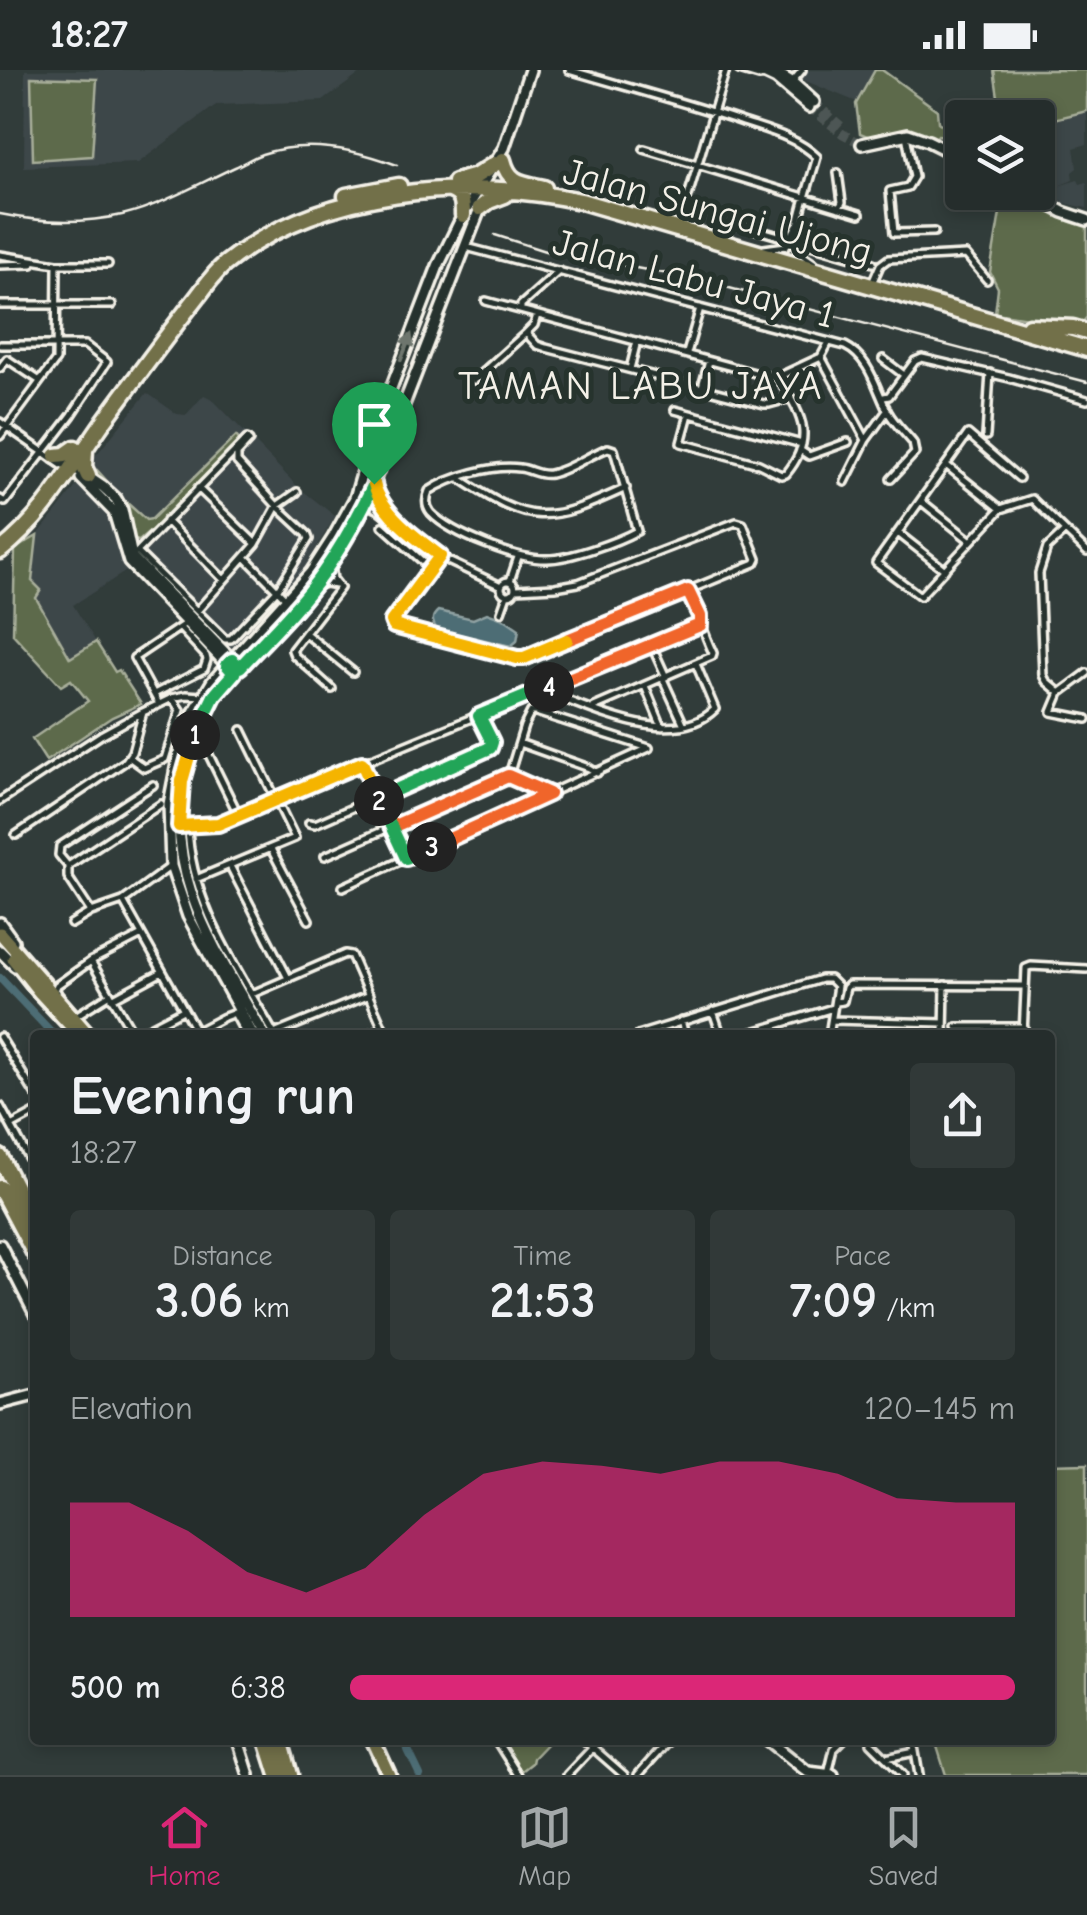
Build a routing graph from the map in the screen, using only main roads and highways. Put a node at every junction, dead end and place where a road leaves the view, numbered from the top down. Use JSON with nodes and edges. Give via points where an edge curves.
{"nodes":[{"id":1,"x":452,"y":186,"type":"junction"},
{"id":2,"x":485,"y":187,"type":"junction"},
{"id":3,"x":545,"y":188,"type":"junction"},
{"id":4,"x":510,"y":192,"type":"junction"},
{"id":5,"x":480,"y":208,"type":"road end"},
{"id":6,"x":462,"y":215,"type":"road end"},
{"id":7,"x":1028,"y":326,"type":"junction"},
{"id":8,"x":1080,"y":330,"type":"edge"},
{"id":9,"x":1087,"y":346,"type":"edge"},
{"id":10,"x":61,"y":466,"type":"junction"},
{"id":11,"x":0,"y":541,"type":"edge"},
{"id":12,"x":0,"y":550,"type":"edge"},
{"id":13,"x":0,"y":937,"type":"edge"},
{"id":14,"x":28,"y":972,"type":"junction"},
{"id":15,"x":75,"y":1030,"type":"edge"},
{"id":16,"x":87,"y":1030,"type":"edge"},
{"id":17,"x":0,"y":1157,"type":"edge"},
{"id":18,"x":0,"y":1188,"type":"edge"},
{"id":19,"x":30,"y":1216,"type":"edge"},
{"id":20,"x":30,"y":1245,"type":"edge"},
{"id":21,"x":269,"y":1745,"type":"edge"},
{"id":22,"x":281,"y":1745,"type":"edge"},
{"id":23,"x":376,"y":1745,"type":"edge"},
{"id":24,"x":383,"y":1745,"type":"edge"},
{"id":25,"x":278,"y":1775,"type":"edge"},
{"id":26,"x":290,"y":1775,"type":"edge"},
{"id":27,"x":392,"y":1775,"type":"edge"}],
"edges":[{"from":1,"to":2,"type":"highway","name":"Jalan Sungai Ujong"},
{"from":1,"to":3,"type":"highway","via":[[501,157],[514,180]]},
{"from":1,"to":6,"type":"highway","via":[[462,198]]},
{"from":1,"to":10,"type":"highway","name":"Jalan Sungai Ujong","via":[[314,214],[222,266]]},
{"from":2,"to":3,"type":"highway","name":"Jalan Sungai Ujong"},
{"from":2,"to":4,"type":"highway","name":"Jalan Sungai Ujong"},
{"from":3,"to":7,"type":"highway","name":"Jalan Sungai Ujong"},
{"from":4,"to":5,"type":"highway"},
{"from":4,"to":9,"type":"highway","name":"Jalan Sungai Ujong","via":[[581,202]]},
{"from":7,"to":8,"type":"highway"},
{"from":7,"to":9,"type":"highway","name":"Jalan Sungai Ujong"},
{"from":10,"to":11,"type":"highway","name":"Jalan Sungai Ujong"},
{"from":10,"to":12,"type":"highway","name":"Jalan Sungai Ujong","via":[[28,525]]},
{"from":13,"to":14,"type":"main road"},
{"from":13,"to":14,"type":"main road"},
{"from":14,"to":15,"type":"main road"},
{"from":14,"to":16,"type":"main road"},
{"from":17,"to":19,"type":"highway"},
{"from":18,"to":20,"type":"highway"},
{"from":21,"to":25,"type":"highway"},
{"from":22,"to":26,"type":"highway"},
{"from":23,"to":27,"type":"main road"},
{"from":24,"to":27,"type":"main road"}]}
